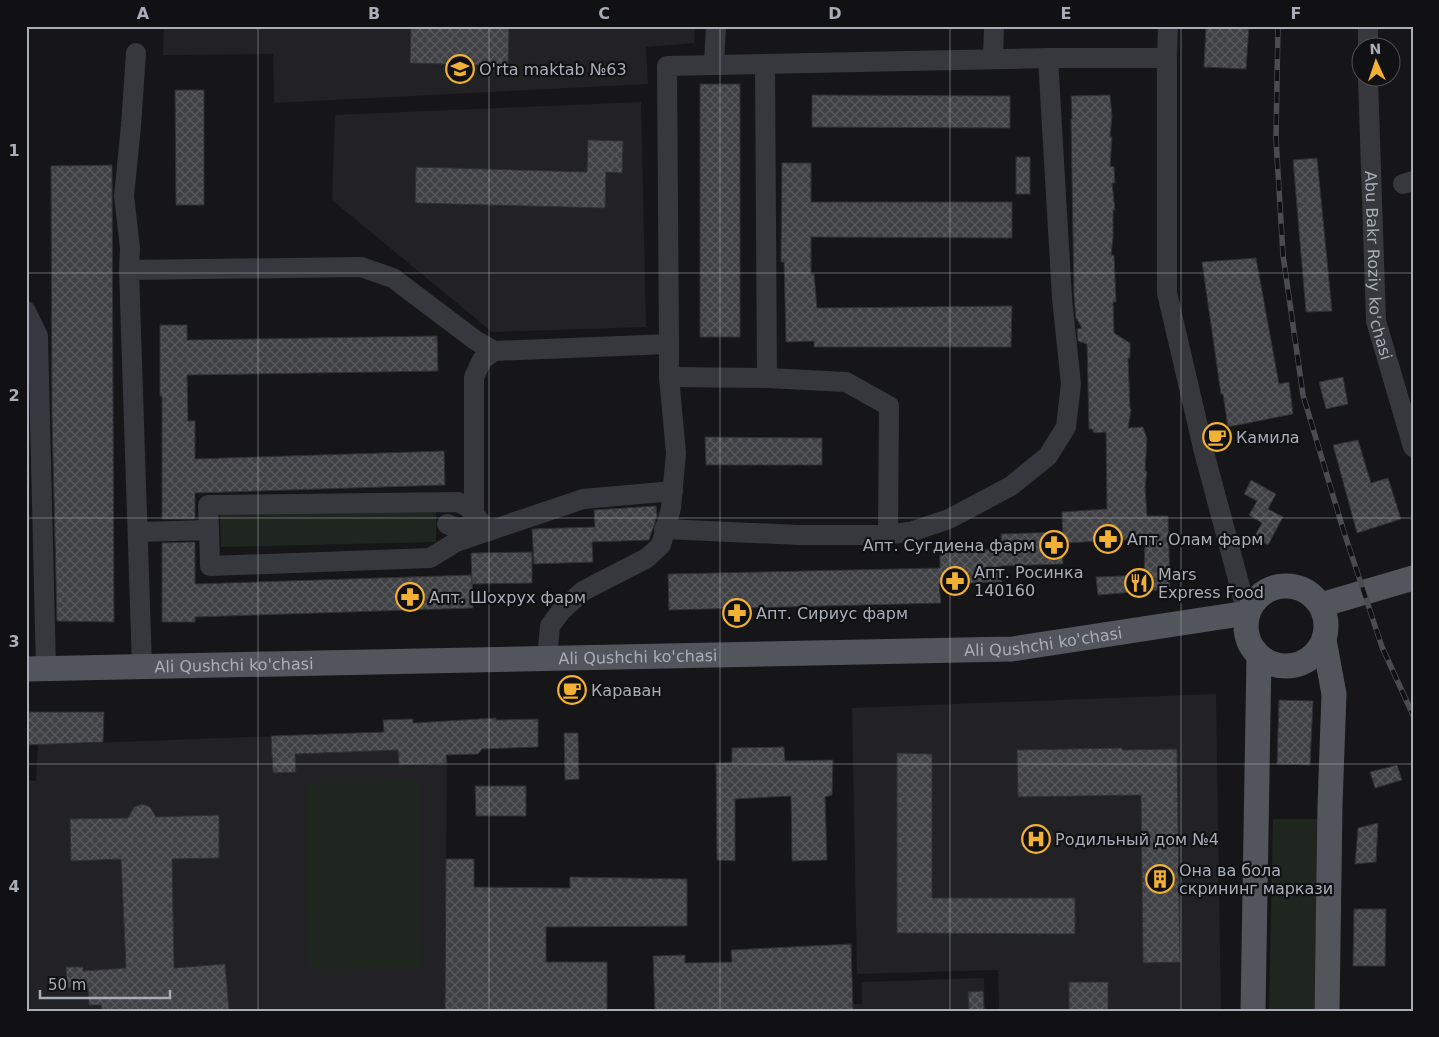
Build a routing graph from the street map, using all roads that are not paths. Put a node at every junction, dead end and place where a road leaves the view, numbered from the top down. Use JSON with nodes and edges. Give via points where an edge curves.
{"nodes":[{"id":1,"x":716,"y":26,"type":"edge"},
{"id":2,"x":994,"y":26,"type":"edge"},
{"id":3,"x":1168,"y":26,"type":"edge"},
{"id":4,"x":136,"y":53,"type":"dead end"},
{"id":5,"x":1048,"y":58,"type":"junction"},
{"id":6,"x":1167,"y":58,"type":"junction"},
{"id":7,"x":993,"y":59,"type":"junction"},
{"id":8,"x":714,"y":64,"type":"junction"},
{"id":9,"x":765,"y":65,"type":"junction"},
{"id":10,"x":1368,"y":88,"type":"edge"},
{"id":11,"x":130,"y":270,"type":"junction"},
{"id":12,"x":26,"y":311,"type":"edge"},
{"id":13,"x":669,"y":344,"type":"junction"},
{"id":14,"x":494,"y":350,"type":"junction"},
{"id":15,"x":669,"y":377,"type":"junction"},
{"id":16,"x":767,"y":378,"type":"junction"},
{"id":17,"x":1409,"y":423,"type":"edge"},
{"id":18,"x":1413,"y":447,"type":"edge"},
{"id":19,"x":673,"y":491,"type":"junction"},
{"id":20,"x":474,"y":515,"type":"junction"},
{"id":21,"x":447,"y":524,"type":"dead end"},
{"id":22,"x":664,"y":528,"type":"junction"},
{"id":23,"x":209,"y":530,"type":"junction"},
{"id":24,"x":488,"y":531,"type":"junction"},
{"id":25,"x":138,"y":532,"type":"junction"},
{"id":26,"x":888,"y":535,"type":"junction"},
{"id":27,"x":1413,"y":578,"type":"edge"},
{"id":28,"x":1321,"y":605,"type":"junction"},
{"id":29,"x":1248,"y":614,"type":"junction"},
{"id":30,"x":1324,"y":640,"type":"junction"},
{"id":31,"x":1259,"y":656,"type":"junction"},
{"id":32,"x":547,"y":658,"type":"junction"},
{"id":33,"x":142,"y":667,"type":"junction"},
{"id":34,"x":36,"y":669,"type":"edge"},
{"id":35,"x":1259,"y":692,"type":"junction"},
{"id":36,"x":1334,"y":694,"type":"junction"},
{"id":37,"x":1253,"y":1011,"type":"edge"},
{"id":38,"x":1327,"y":1011,"type":"edge"}],
"edges":[{"from":1,"to":8,"type":"street"},
{"from":2,"to":7,"type":"street"},
{"from":3,"to":6,"type":"street"},
{"from":4,"to":11,"type":"street","via":[[124,196]]},
{"from":5,"to":6,"type":"street"},
{"from":5,"to":7,"type":"street"},
{"from":5,"to":26,"type":"street","via":[[1062,298],[1071,384],[1066,427],[1048,456],[1011,486],[949,519]]},
{"from":6,"to":29,"type":"street","via":[[1167,293],[1204,452]]},
{"from":7,"to":9,"type":"street"},
{"from":8,"to":9,"type":"street"},
{"from":8,"to":13,"type":"street","via":[[667,66]]},
{"from":9,"to":16,"type":"street"},
{"from":10,"to":17,"type":"street","name":"Abu Bakr Roziy ko'chasi","via":[[1376,321]]},
{"from":11,"to":14,"type":"street","via":[[361,267],[393,278],[475,340]]},
{"from":11,"to":25,"type":"street"},
{"from":12,"to":34,"type":"street","via":[[38,336]]},
{"from":13,"to":14,"type":"street"},
{"from":13,"to":15,"type":"street"},
{"from":14,"to":20,"type":"street","via":[[482,360],[474,377]]},
{"from":15,"to":16,"type":"street"},
{"from":15,"to":19,"type":"street","via":[[676,453]]},
{"from":16,"to":26,"type":"street","via":[[846,382],[889,406]]},
{"from":17,"to":18,"type":"street","name":"Abu Bakr Roziy ko'chasi"},
{"from":19,"to":22,"type":"street"},
{"from":19,"to":24,"type":"street","via":[[583,498]]},
{"from":20,"to":21,"type":"street","via":[[474,521],[468,527],[456,528]]},
{"from":20,"to":23,"type":"street","via":[[458,502],[208,505]]},
{"from":20,"to":24,"type":"street"},
{"from":22,"to":26,"type":"street","via":[[798,535]]},
{"from":22,"to":32,"type":"street","via":[[661,544],[647,558],[583,591],[561,611],[550,626]]},
{"from":23,"to":24,"type":"street","via":[[210,566],[430,558],[456,542]]},
{"from":23,"to":25,"type":"street"},
{"from":25,"to":33,"type":"street"},
{"from":27,"to":28,"type":"main road"},
{"from":28,"to":29,"type":"main road","via":[[1302,589],[1276,587],[1254,601]]},
{"from":28,"to":30,"type":"main road","via":[[1326,622]]},
{"from":29,"to":31,"type":"main road","via":[[1247,636]]},
{"from":29,"to":32,"type":"main road","name":"Ali Qushchi ko'chasi","via":[[1012,649]]},
{"from":30,"to":31,"type":"main road","via":[[1318,652],[1296,665],[1270,663]]},
{"from":30,"to":36,"type":"main road"},
{"from":31,"to":35,"type":"main road"},
{"from":32,"to":33,"type":"main road","name":"Ali Qushchi ko'chasi"},
{"from":33,"to":34,"type":"main road","name":"Ali Qushchi ko'chasi"},
{"from":35,"to":36,"type":"main road","via":[[1285,673],[1298,672],[1312,673]]},
{"from":35,"to":37,"type":"main road"},
{"from":36,"to":38,"type":"main road"}]}
